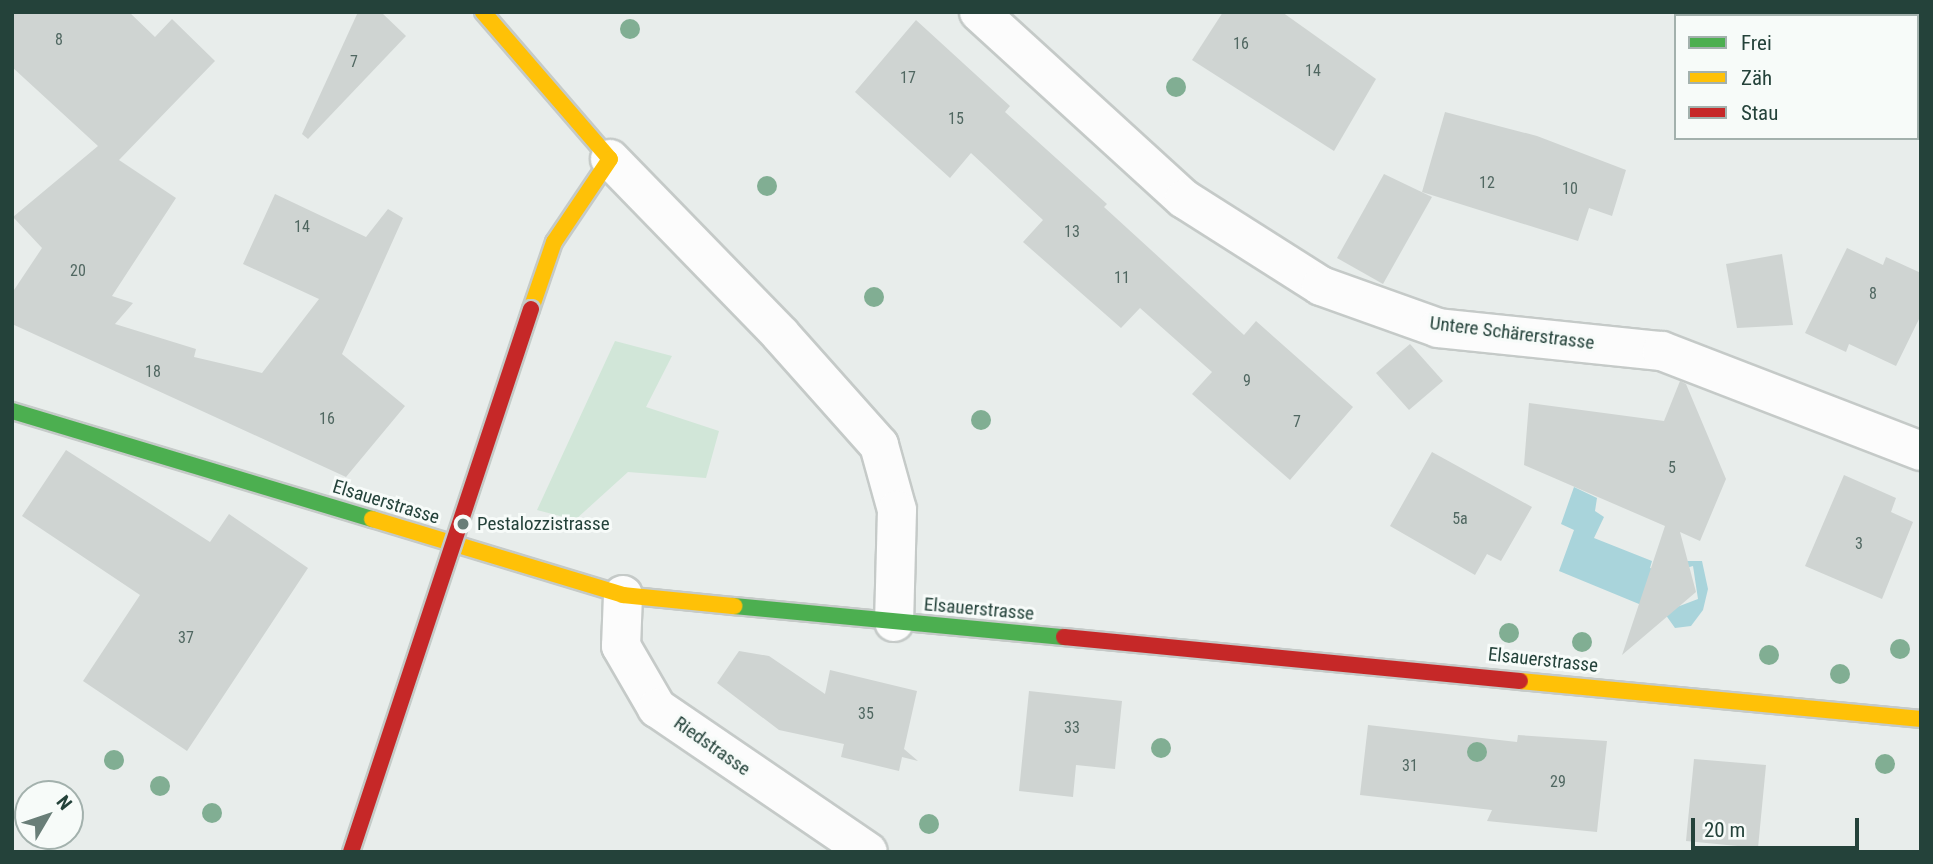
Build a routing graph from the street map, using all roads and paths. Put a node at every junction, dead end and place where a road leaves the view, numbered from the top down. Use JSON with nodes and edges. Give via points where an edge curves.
{"nodes":[{"id":1,"x":483,"y":12,"type":"edge"},
{"id":2,"x":979,"y":12,"type":"edge"},
{"id":3,"x":610,"y":159,"type":"junction"},
{"id":4,"x":12,"y":411,"type":"edge"},
{"id":5,"x":1921,"y":450,"type":"edge"},
{"id":6,"x":623,"y":595,"type":"junction"},
{"id":7,"x":894,"y":622,"type":"junction"},
{"id":8,"x":1921,"y":719,"type":"edge"},
{"id":9,"x":351,"y":852,"type":"edge"},
{"id":10,"x":868,"y":852,"type":"edge"}],
"edges":[{"from":1,"to":3,"type":"street"},
{"from":2,"to":5,"type":"street","name":"Untere Schärerstrasse","via":[[1184,199],[1321,286],[1438,328],[1662,351]]},
{"from":3,"to":7,"type":"street","via":[[798,353],[879,445],[897,510]]},
{"from":3,"to":9,"type":"street","bridge":true,"via":[[554,242]]},
{"from":4,"to":6,"type":"street","name":"Elsauerstrasse","via":[[57,420]]},
{"from":6,"to":7,"type":"street","name":"Elsauerstrasse"},
{"from":6,"to":10,"type":"street","name":"Riedstrasse","via":[[621,646],[657,708]]},
{"from":7,"to":8,"type":"street","name":"Elsauerstrasse"}]}
